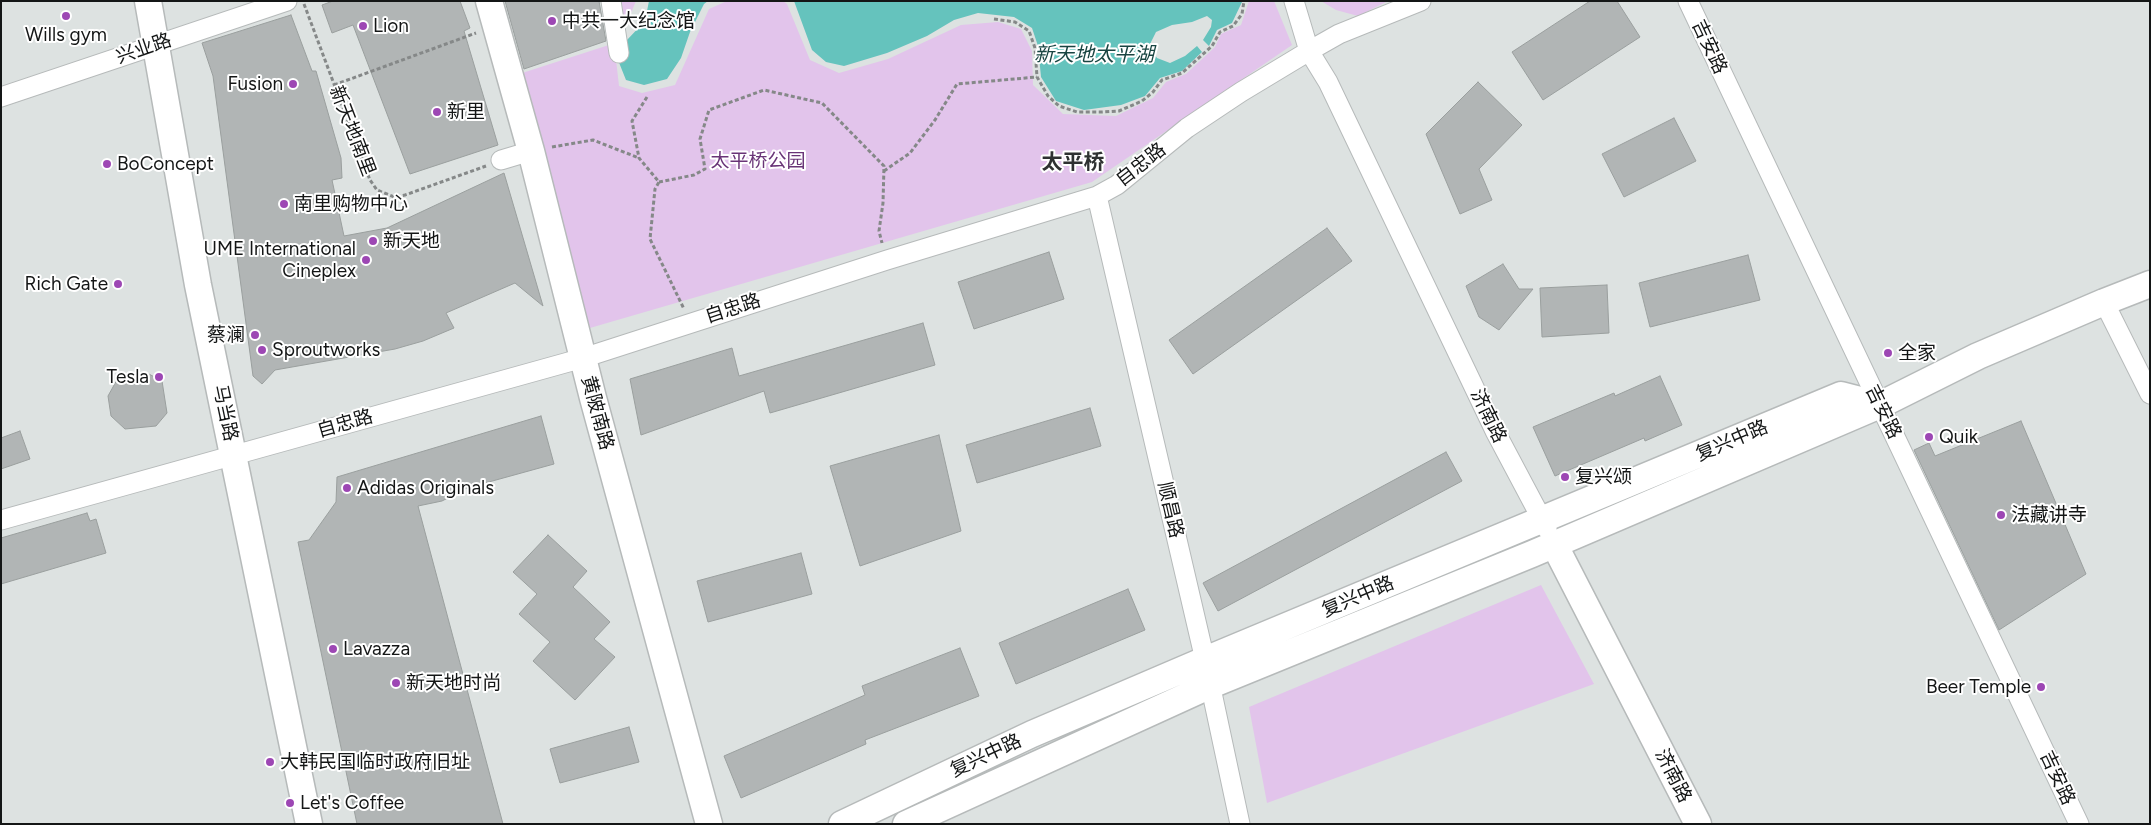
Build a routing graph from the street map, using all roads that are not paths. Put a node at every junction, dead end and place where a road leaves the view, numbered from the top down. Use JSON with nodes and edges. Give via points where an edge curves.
{"nodes":[{"id":1,"x":148,"y":1,"type":"edge"},
{"id":2,"x":287,"y":1,"type":"edge"},
{"id":3,"x":489,"y":1,"type":"edge"},
{"id":4,"x":611,"y":1,"type":"edge"},
{"id":5,"x":1294,"y":1,"type":"edge"},
{"id":6,"x":1421,"y":1,"type":"edge"},
{"id":7,"x":1688,"y":1,"type":"edge"},
{"id":8,"x":156,"y":45,"type":"junction"},
{"id":9,"x":1309,"y":51,"type":"junction"},
{"id":10,"x":619,"y":53,"type":"dead end"},
{"id":11,"x":1,"y":97,"type":"edge"},
{"id":12,"x":531,"y":151,"type":"junction"},
{"id":13,"x":501,"y":160,"type":"road end"},
{"id":14,"x":1097,"y":196,"type":"junction"},
{"id":15,"x":2150,"y":284,"type":"edge"},
{"id":16,"x":2104,"y":302,"type":"junction"},
{"id":17,"x":583,"y":358,"type":"junction"},
{"id":18,"x":2150,"y":394,"type":"edge"},
{"id":19,"x":1880,"y":404,"type":"junction"},
{"id":20,"x":234,"y":455,"type":"junction"},
{"id":21,"x":1,"y":520,"type":"edge"},
{"id":22,"x":1542,"y":520,"type":"junction"},
{"id":23,"x":1554,"y":544,"type":"junction"},
{"id":24,"x":1206,"y":660,"type":"junction"},
{"id":25,"x":1211,"y":685,"type":"junction"},
{"id":26,"x":309,"y":824,"type":"edge"},
{"id":27,"x":709,"y":824,"type":"edge"},
{"id":28,"x":842,"y":824,"type":"edge"},
{"id":29,"x":906,"y":824,"type":"edge"},
{"id":30,"x":1240,"y":824,"type":"edge"},
{"id":31,"x":1698,"y":824,"type":"edge"},
{"id":32,"x":2079,"y":824,"type":"edge"}],
"edges":[{"from":1,"to":8,"type":"main road","name":"马当路"},
{"from":2,"to":8,"type":"street","name":"兴业路"},
{"from":3,"to":12,"type":"main road","name":"黄陂南路"},
{"from":4,"to":10,"type":"street"},
{"from":5,"to":9,"type":"street","name":"济南路"},
{"from":6,"to":9,"type":"street","name":"自忠路","via":[[1339,34]]},
{"from":7,"to":19,"type":"street","name":"吉安路"},
{"from":8,"to":11,"type":"street","name":"兴业路"},
{"from":8,"to":20,"type":"main road","name":"马当路","via":[[198,285]]},
{"from":9,"to":14,"type":"street","name":"自忠路","via":[[1187,128],[1116,185]]},
{"from":9,"to":22,"type":"street","name":"济南路","via":[[1328,82],[1495,431]]},
{"from":12,"to":13,"type":"street"},
{"from":12,"to":17,"type":"main road","name":"黄陂南路"},
{"from":14,"to":17,"type":"street","name":"自忠路"},
{"from":14,"to":24,"type":"street","name":"顺昌路"},
{"from":15,"to":16,"type":"main road","name":"复兴中路"},
{"from":16,"to":18,"type":"street"},
{"from":16,"to":19,"type":"main road","name":"复兴中路","via":[[1978,356]]},
{"from":17,"to":20,"type":"street","name":"自忠路"},
{"from":17,"to":27,"type":"main road","name":"黄陂南路"},
{"from":19,"to":22,"type":"main road","name":"复兴中路","via":[[1841,395]]},
{"from":19,"to":23,"type":"main road","name":"复兴中路"},
{"from":19,"to":32,"type":"street","name":"吉安路"},
{"from":20,"to":21,"type":"street","name":"自忠路"},
{"from":20,"to":26,"type":"main road","name":"马当路"},
{"from":22,"to":23,"type":"street","name":"济南路"},
{"from":22,"to":24,"type":"main road","name":"复兴中路"},
{"from":23,"to":25,"type":"main road","name":"复兴中路"},
{"from":23,"to":31,"type":"main road","name":"济南路"},
{"from":24,"to":25,"type":"street","name":"顺昌路"},
{"from":24,"to":28,"type":"main road","name":"复兴中路","via":[[1032,734]]},
{"from":25,"to":29,"type":"main road","name":"复兴中路"},
{"from":25,"to":30,"type":"street","name":"顺昌路"}]}
